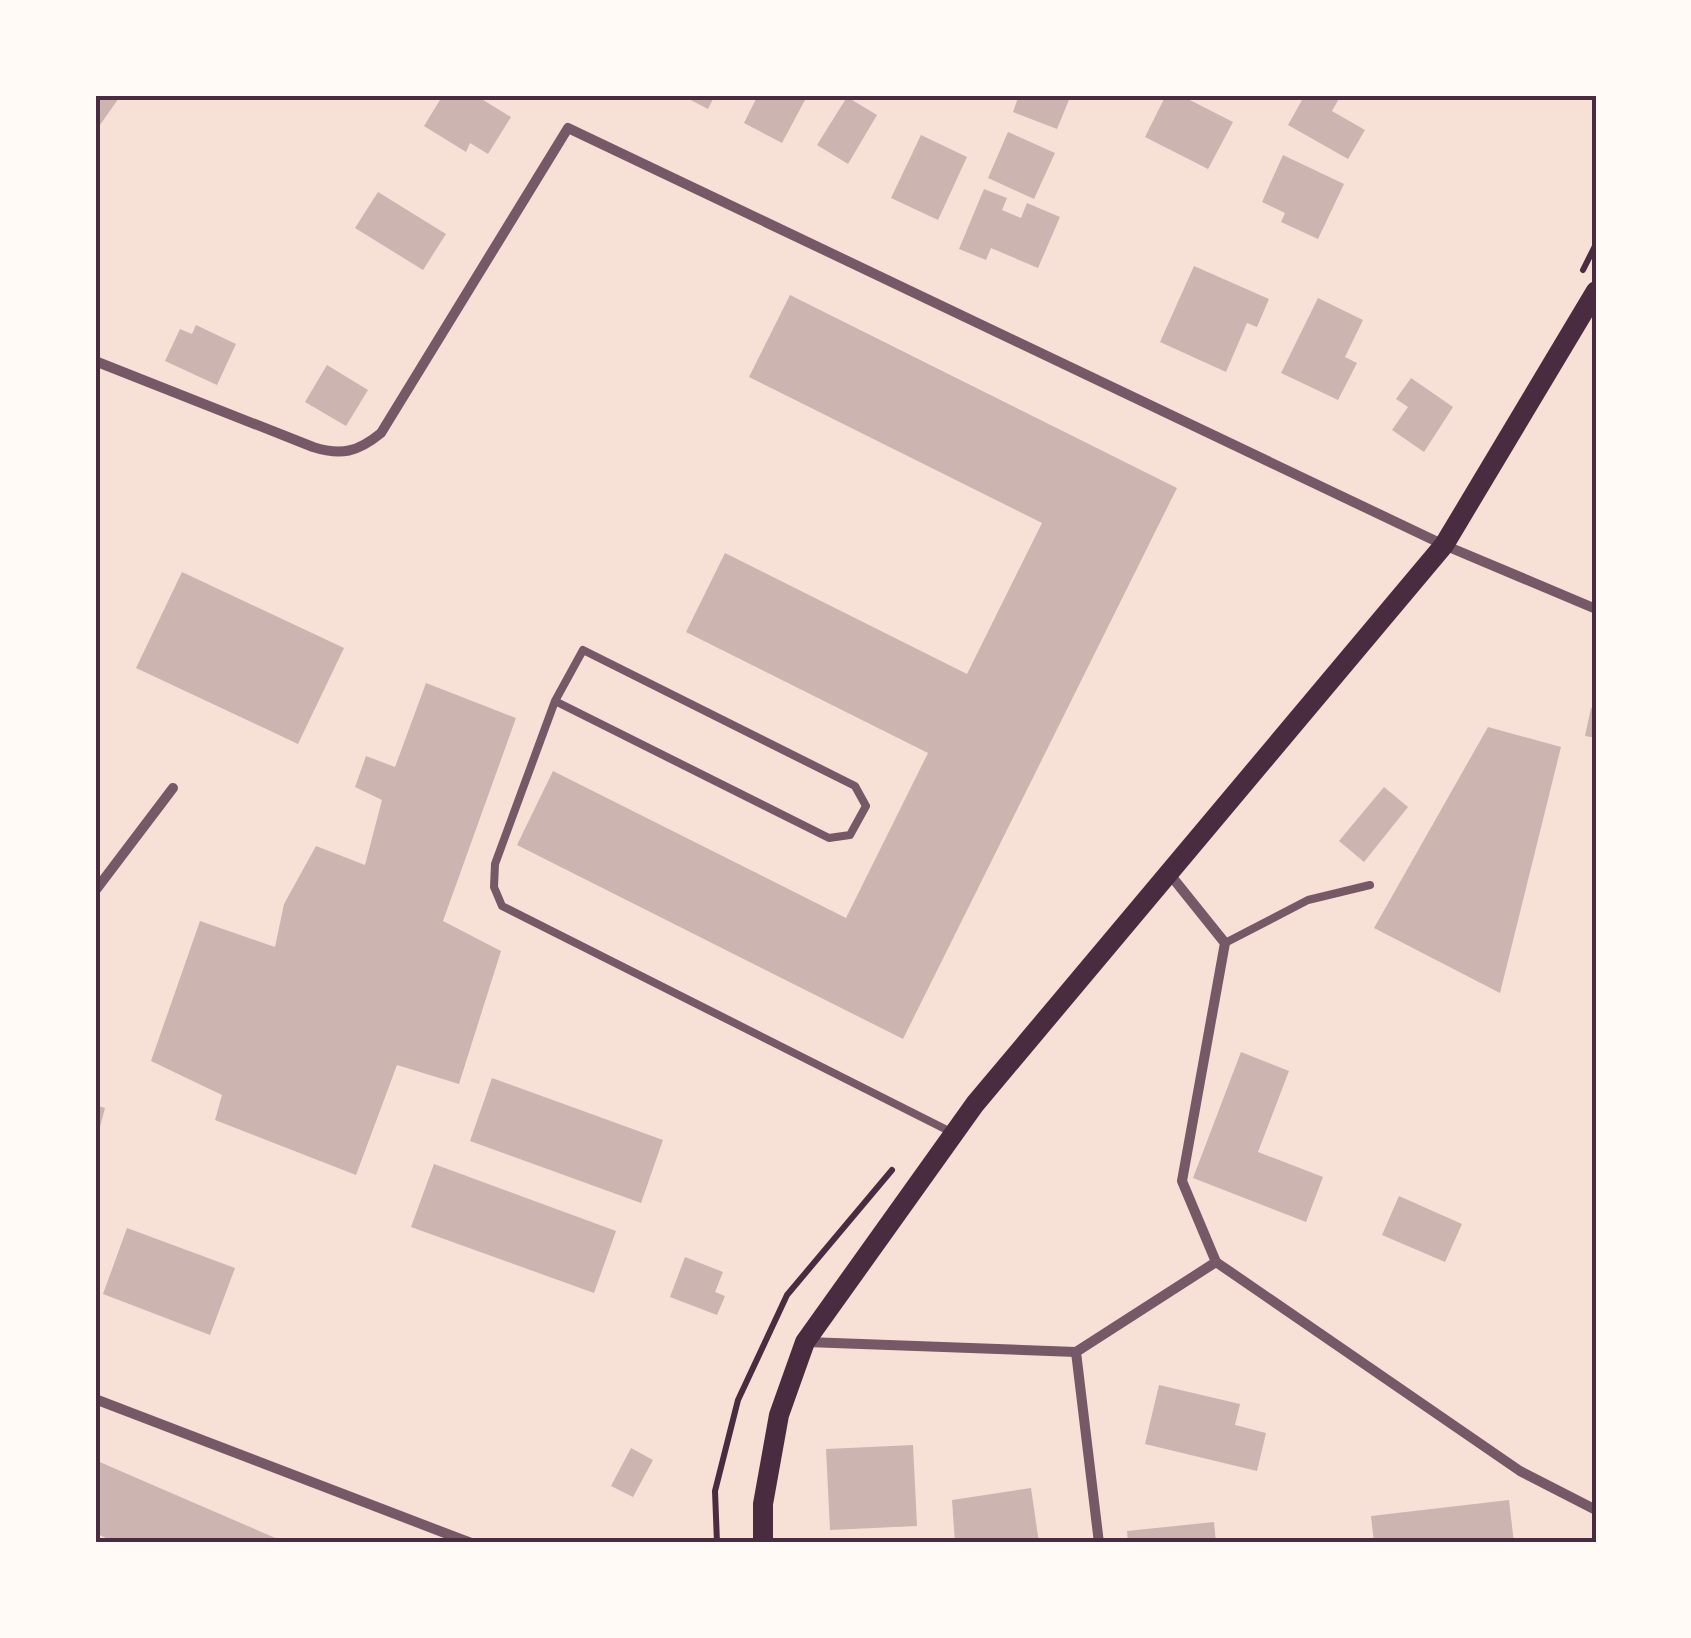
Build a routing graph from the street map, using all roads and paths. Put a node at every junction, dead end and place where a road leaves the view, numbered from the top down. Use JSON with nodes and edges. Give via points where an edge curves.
{"nodes":[{"id":1,"x":1596,"y":291,"type":"edge"},
{"id":2,"x":95,"y":360,"type":"edge"},
{"id":3,"x":1444,"y":546,"type":"junction"},
{"id":4,"x":1596,"y":609,"type":"edge"},
{"id":5,"x":555,"y":702,"type":"junction"},
{"id":6,"x":173,"y":788,"type":"dead end"},
{"id":7,"x":1167,"y":872,"type":"junction"},
{"id":8,"x":1370,"y":885,"type":"dead end"},
{"id":9,"x":95,"y":890,"type":"edge"},
{"id":10,"x":1225,"y":943,"type":"junction"},
{"id":11,"x":954,"y":1134,"type":"junction"},
{"id":12,"x":1216,"y":1262,"type":"junction"},
{"id":13,"x":806,"y":1342,"type":"junction"},
{"id":14,"x":1076,"y":1352,"type":"junction"},
{"id":15,"x":95,"y":1399,"type":"edge"},
{"id":16,"x":1596,"y":1510,"type":"edge"},
{"id":17,"x":471,"y":1543,"type":"edge"},
{"id":18,"x":763,"y":1543,"type":"edge"},
{"id":19,"x":1099,"y":1543,"type":"edge"}],
"edges":[{"from":1,"to":3,"type":"main road"},
{"from":2,"to":3,"type":"street","via":[[314,448],[333,453],[366,446],[568,128]]},
{"from":3,"to":4,"type":"street"},
{"from":3,"to":7,"type":"main road"},
{"from":5,"to":5,"type":"lane","via":[[583,650],[856,786],[866,806],[850,836],[830,838]]},
{"from":5,"to":11,"type":"lane","via":[[495,864],[502,906]]},
{"from":6,"to":9,"type":"street"},
{"from":7,"to":10,"type":"street"},
{"from":7,"to":11,"type":"main road"},
{"from":8,"to":10,"type":"lane","via":[[1308,900]]},
{"from":10,"to":12,"type":"street","via":[[1182,1181]]},
{"from":11,"to":13,"type":"main road"},
{"from":12,"to":14,"type":"street"},
{"from":12,"to":16,"type":"street","via":[[1520,1470]]},
{"from":13,"to":14,"type":"street"},
{"from":13,"to":18,"type":"main road","via":[[779,1415],[762,1504]]},
{"from":14,"to":19,"type":"street"},
{"from":15,"to":17,"type":"street"}]}
